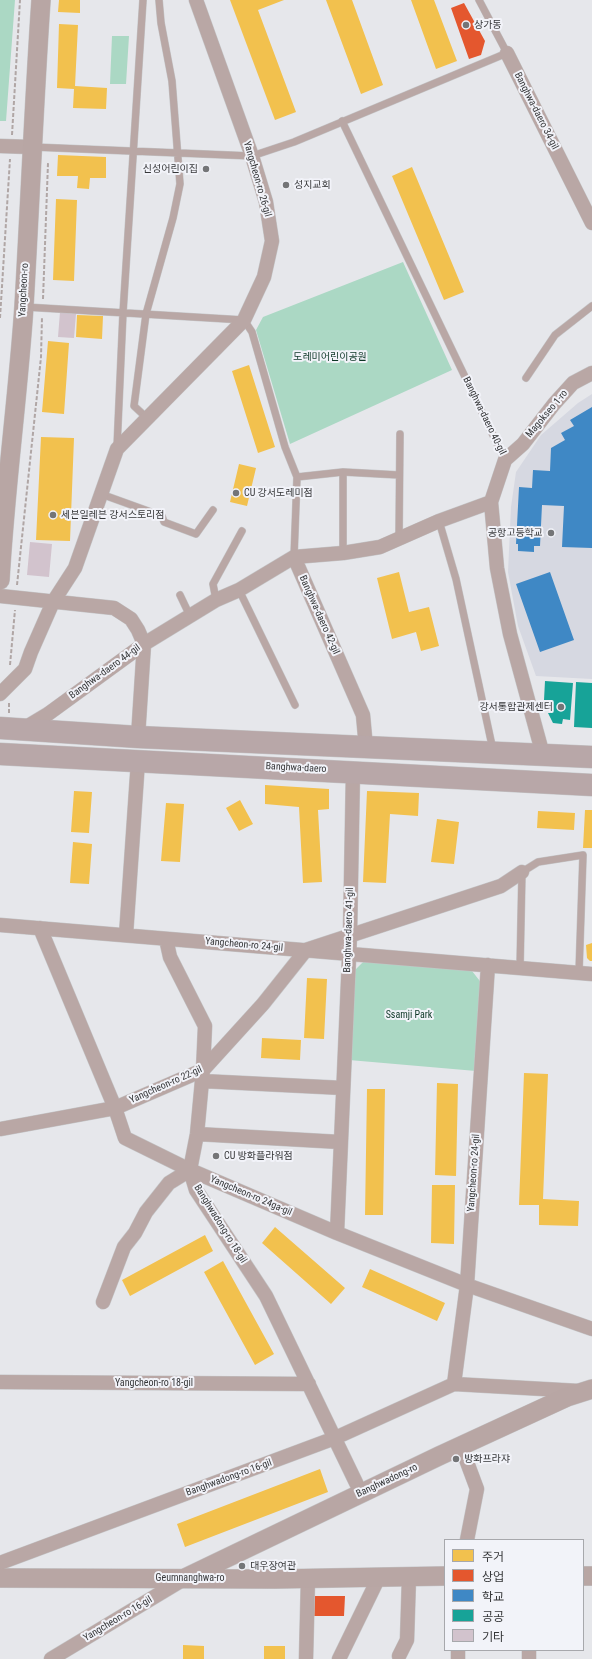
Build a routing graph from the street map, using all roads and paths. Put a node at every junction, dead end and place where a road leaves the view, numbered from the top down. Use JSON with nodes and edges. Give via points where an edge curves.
{"nodes":[{"id":1,"x":41,"y":0,"type":"edge"},
{"id":2,"x":143,"y":0,"type":"edge"},
{"id":3,"x":159,"y":0,"type":"edge"},
{"id":4,"x":196,"y":0,"type":"edge"},
{"id":5,"x":479,"y":0,"type":"edge"},
{"id":6,"x":507,"y":53,"type":"junction"},
{"id":7,"x":342,"y":120,"type":"junction"},
{"id":8,"x":0,"y":146,"type":"edge"},
{"id":9,"x":31,"y":147,"type":"junction"},
{"id":10,"x":134,"y":151,"type":"junction"},
{"id":11,"x":178,"y":153,"type":"junction"},
{"id":12,"x":252,"y":156,"type":"junction"},
{"id":13,"x":592,"y":223,"type":"edge"},
{"id":14,"x":592,"y":306,"type":"edge"},
{"id":15,"x":24,"y":307,"type":"junction"},
{"id":16,"x":123,"y":313,"type":"junction"},
{"id":17,"x":146,"y":314,"type":"junction"},
{"id":18,"x":244,"y":320,"type":"junction"},
{"id":19,"x":592,"y":373,"type":"edge"},
{"id":20,"x":526,"y":378,"type":"dead end"},
{"id":21,"x":148,"y":418,"type":"junction"},
{"id":22,"x":400,"y":434,"type":"dead end"},
{"id":23,"x":117,"y":449,"type":"junction"},
{"id":24,"x":505,"y":460,"type":"junction"},
{"id":25,"x":343,"y":472,"type":"junction"},
{"id":26,"x":399,"y":475,"type":"junction"},
{"id":27,"x":297,"y":477,"type":"junction"},
{"id":28,"x":101,"y":494,"type":"junction"},
{"id":29,"x":491,"y":502,"type":"junction"},
{"id":30,"x":212,"y":510,"type":"dead end"},
{"id":31,"x":439,"y":521,"type":"junction"},
{"id":32,"x":1,"y":528,"type":"edge"},
{"id":33,"x":242,"y":531,"type":"dead end"},
{"id":34,"x":399,"y":538,"type":"junction"},
{"id":35,"x":343,"y":553,"type":"junction"},
{"id":36,"x":294,"y":556,"type":"junction"},
{"id":37,"x":0,"y":580,"type":"edge"},
{"id":38,"x":239,"y":590,"type":"junction"},
{"id":39,"x":180,"y":595,"type":"dead end"},
{"id":40,"x":0,"y":596,"type":"edge"},
{"id":41,"x":216,"y":600,"type":"junction"},
{"id":42,"x":53,"y":602,"type":"junction"},
{"id":43,"x":190,"y":616,"type":"junction"},
{"id":44,"x":144,"y":644,"type":"junction"},
{"id":45,"x":0,"y":694,"type":"edge"},
{"id":46,"x":295,"y":705,"type":"dead end"},
{"id":47,"x":0,"y":728,"type":"edge"},
{"id":48,"x":21,"y":730,"type":"junction"},
{"id":49,"x":138,"y":738,"type":"junction"},
{"id":50,"x":366,"y":748,"type":"junction"},
{"id":51,"x":493,"y":752,"type":"junction"},
{"id":52,"x":0,"y":754,"type":"edge"},
{"id":53,"x":544,"y":756,"type":"junction"},
{"id":54,"x":592,"y":757,"type":"edge"},
{"id":55,"x":138,"y":761,"type":"junction"},
{"id":56,"x":353,"y":771,"type":"junction"},
{"id":57,"x":592,"y":785,"type":"edge"},
{"id":58,"x":522,"y":872,"type":"junction"},
{"id":59,"x":0,"y":924,"type":"edge"},
{"id":60,"x":40,"y":928,"type":"junction"},
{"id":61,"x":126,"y":935,"type":"junction"},
{"id":62,"x":350,"y":935,"type":"junction"},
{"id":63,"x":166,"y":938,"type":"junction"},
{"id":64,"x":306,"y":950,"type":"junction"},
{"id":65,"x":349,"y":954,"type":"junction"},
{"id":66,"x":488,"y":965,"type":"junction"},
{"id":67,"x":520,"y":968,"type":"junction"},
{"id":68,"x":585,"y":973,"type":"edge"},
{"id":69,"x":203,"y":1075,"type":"junction"},
{"id":70,"x":343,"y":1088,"type":"junction"},
{"id":71,"x":115,"y":1108,"type":"junction"},
{"id":72,"x":0,"y":1129,"type":"edge"},
{"id":73,"x":197,"y":1134,"type":"junction"},
{"id":74,"x":340,"y":1142,"type":"junction"},
{"id":75,"x":190,"y":1170,"type":"junction"},
{"id":76,"x":337,"y":1233,"type":"junction"},
{"id":77,"x":466,"y":1285,"type":"junction"},
{"id":78,"x":103,"y":1302,"type":"dead end"},
{"id":79,"x":592,"y":1329,"type":"edge"},
{"id":80,"x":0,"y":1382,"type":"edge"},
{"id":81,"x":309,"y":1384,"type":"junction"},
{"id":82,"x":454,"y":1384,"type":"junction"},
{"id":83,"x":589,"y":1390,"type":"edge"},
{"id":84,"x":335,"y":1438,"type":"junction"},
{"id":85,"x":461,"y":1446,"type":"junction"},
{"id":86,"x":361,"y":1493,"type":"junction"},
{"id":87,"x":467,"y":1539,"type":"edge"},
{"id":88,"x":0,"y":1563,"type":"edge"},
{"id":89,"x":444,"y":1576,"type":"edge"},
{"id":90,"x":379,"y":1577,"type":"junction"},
{"id":91,"x":409,"y":1577,"type":"junction"},
{"id":92,"x":0,"y":1578,"type":"edge"},
{"id":93,"x":185,"y":1578,"type":"junction"},
{"id":94,"x":308,"y":1578,"type":"junction"},
{"id":95,"x":399,"y":1656,"type":"dead end"},
{"id":96,"x":51,"y":1659,"type":"edge"},
{"id":97,"x":306,"y":1659,"type":"edge"},
{"id":98,"x":339,"y":1659,"type":"edge"}],
"edges":[{"from":1,"to":9,"type":"main road","name":"Yangcheon-ro"},
{"from":2,"to":10,"type":"lane"},
{"from":3,"to":11,"type":"lane","via":[[172,81]]},
{"from":4,"to":12,"type":"street","name":"Yangcheon-ro 26-gil"},
{"from":5,"to":6,"type":"lane","name":"Banghwa-daero 34-gil"},
{"from":6,"to":7,"type":"lane"},
{"from":6,"to":13,"type":"street","name":"Banghwa-daero 34-gil"},
{"from":7,"to":12,"type":"lane","via":[[294,142]]},
{"from":7,"to":24,"type":"lane","name":"Banghwa-daero 40-gil"},
{"from":8,"to":9,"type":"street"},
{"from":9,"to":10,"type":"lane"},
{"from":9,"to":15,"type":"main road","name":"Yangcheon-ro"},
{"from":10,"to":11,"type":"lane"},
{"from":10,"to":16,"type":"lane"},
{"from":11,"to":12,"type":"lane"},
{"from":11,"to":17,"type":"lane","via":[[180,184]]},
{"from":12,"to":18,"type":"street","name":"Yangcheon-ro 26-gil","via":[[266,202],[272,241],[264,277]]},
{"from":14,"to":20,"type":"lane","via":[[555,335]]},
{"from":15,"to":16,"type":"lane"},
{"from":15,"to":32,"type":"main road","name":"Yangcheon-ro"},
{"from":16,"to":17,"type":"lane"},
{"from":16,"to":23,"type":"lane"},
{"from":17,"to":18,"type":"lane"},
{"from":17,"to":21,"type":"lane","via":[[134,406]]},
{"from":18,"to":21,"type":"street","name":"Yangcheon-ro 26-gil"},
{"from":18,"to":27,"type":"lane","name":"Banghwa-daero 42-gil","via":[[252,332],[285,447]]},
{"from":19,"to":24,"type":"street","name":"Magokseo 1-ro","via":[[573,383],[523,444]]},
{"from":21,"to":23,"type":"street","name":"Yangcheon-ro 26-gil"},
{"from":22,"to":26,"type":"lane"},
{"from":23,"to":28,"type":"street","name":"Yangcheon-ro 26-gil"},
{"from":24,"to":29,"type":"street","name":"Banghwa-daero 40-gil"},
{"from":25,"to":26,"type":"lane"},
{"from":25,"to":27,"type":"lane"},
{"from":25,"to":35,"type":"lane"},
{"from":26,"to":34,"type":"lane"},
{"from":27,"to":36,"type":"lane","name":"Banghwa-daero 42-gil"},
{"from":28,"to":30,"type":"lane","via":[[162,516],[164,522],[196,534]]},
{"from":28,"to":42,"type":"street","name":"Yangcheon-ro 26-gil","via":[[75,568]]},
{"from":29,"to":31,"type":"street","name":"Banghwa-daero 44-gil"},
{"from":29,"to":53,"type":"street","name":"Banghwa-daero 40-gil","via":[[498,575],[510,634]]},
{"from":31,"to":34,"type":"street","name":"Banghwa-daero 44-gil"},
{"from":31,"to":51,"type":"lane","via":[[456,579]]},
{"from":32,"to":37,"type":"main road","name":"Yangcheon-ro"},
{"from":33,"to":41,"type":"lane","via":[[212,584]]},
{"from":34,"to":35,"type":"street","name":"Banghwa-daero 44-gil","via":[[380,547]]},
{"from":35,"to":36,"type":"street","name":"Banghwa-daero 44-gil"},
{"from":36,"to":38,"type":"street","name":"Banghwa-daero 44-gil"},
{"from":36,"to":50,"type":"street","name":"Banghwa-daero 42-gil","via":[[363,715]]},
{"from":38,"to":41,"type":"street","name":"Banghwa-daero 44-gil"},
{"from":38,"to":46,"type":"lane"},
{"from":39,"to":43,"type":"lane"},
{"from":40,"to":42,"type":"street"},
{"from":41,"to":43,"type":"street","name":"Banghwa-daero 44-gil"},
{"from":42,"to":44,"type":"street","via":[[114,608],[131,619]]},
{"from":42,"to":45,"type":"street","name":"Yangcheon-ro 26-gil","via":[[25,669]]},
{"from":43,"to":44,"type":"street","name":"Banghwa-daero 44-gil"},
{"from":44,"to":48,"type":"street","name":"Banghwa-daero 44-gil","via":[[48,714]]},
{"from":44,"to":49,"type":"street"},
{"from":47,"to":48,"type":"main road"},
{"from":48,"to":49,"type":"main road"},
{"from":49,"to":50,"type":"main road"},
{"from":50,"to":51,"type":"main road"},
{"from":51,"to":53,"type":"main road"},
{"from":52,"to":55,"type":"main road","name":"Banghwa-daero"},
{"from":53,"to":54,"type":"main road"},
{"from":55,"to":56,"type":"main road","name":"Banghwa-daero"},
{"from":55,"to":61,"type":"street"},
{"from":56,"to":57,"type":"main road","name":"Banghwa-daero"},
{"from":56,"to":62,"type":"street","name":"Banghwa-daero 41-gil"},
{"from":58,"to":62,"type":"street","via":[[501,886]]},
{"from":58,"to":67,"type":"lane"},
{"from":58,"to":68,"type":"lane","name":"Yangcheon-ro 24-gil","via":[[538,862],[582,854]]},
{"from":59,"to":60,"type":"street","name":"Yangcheon-ro 24-gil"},
{"from":60,"to":61,"type":"street","name":"Yangcheon-ro 24-gil"},
{"from":60,"to":71,"type":"street","name":"Yangcheon-ro 24ga-gil"},
{"from":61,"to":63,"type":"street","name":"Yangcheon-ro 24-gil"},
{"from":62,"to":64,"type":"street"},
{"from":62,"to":65,"type":"street","name":"Banghwa-daero 41-gil"},
{"from":63,"to":64,"type":"street","name":"Yangcheon-ro 24-gil"},
{"from":63,"to":69,"type":"street","name":"Banghwadong-ro 18-gil","via":[[170,957],[205,1026]]},
{"from":64,"to":65,"type":"street","name":"Yangcheon-ro 24-gil"},
{"from":64,"to":69,"type":"street","name":"Yangcheon-ro 22-gil"},
{"from":65,"to":66,"type":"street","name":"Yangcheon-ro 24-gil"},
{"from":65,"to":70,"type":"street","name":"Banghwa-daero 41-gil"},
{"from":66,"to":67,"type":"street","name":"Yangcheon-ro 24-gil"},
{"from":66,"to":77,"type":"street","name":"Yangcheon-ro 24-gil"},
{"from":67,"to":68,"type":"street","name":"Yangcheon-ro 24-gil"},
{"from":69,"to":70,"type":"street"},
{"from":69,"to":71,"type":"street","name":"Yangcheon-ro 22-gil"},
{"from":69,"to":73,"type":"street","name":"Banghwadong-ro 18-gil"},
{"from":70,"to":74,"type":"street","name":"Banghwa-daero 41-gil"},
{"from":71,"to":72,"type":"street","name":"Yangcheon-ro 22-gil"},
{"from":71,"to":75,"type":"street","name":"Yangcheon-ro 24ga-gil","via":[[125,1138]]},
{"from":73,"to":74,"type":"street"},
{"from":73,"to":75,"type":"street","name":"Banghwadong-ro 18-gil"},
{"from":74,"to":76,"type":"street","name":"Banghwa-daero 41-gil"},
{"from":75,"to":76,"type":"street","name":"Yangcheon-ro 24ga-gil"},
{"from":75,"to":78,"type":"street","via":[[169,1183],[146,1212],[135,1233],[124,1246]]},
{"from":75,"to":81,"type":"street","name":"Banghwadong-ro 18-gil","via":[[196,1190],[266,1296]]},
{"from":76,"to":77,"type":"street","name":"Yangcheon-ro 24ga-gil"},
{"from":77,"to":79,"type":"street","name":"Yangcheon-ro 24ga-gil"},
{"from":77,"to":82,"type":"street"},
{"from":80,"to":81,"type":"street","name":"Yangcheon-ro 18-gil"},
{"from":81,"to":84,"type":"street","name":"Banghwadong-ro 18-gil"},
{"from":82,"to":83,"type":"street","name":"Banghwadong-ro 16-gil"},
{"from":82,"to":84,"type":"street","name":"Banghwadong-ro 16-gil"},
{"from":83,"to":85,"type":"main road","name":"Banghwadong-ro","via":[[567,1397]]},
{"from":84,"to":86,"type":"street","name":"Banghwadong-ro 18-gil"},
{"from":84,"to":88,"type":"street","name":"Banghwadong-ro 16-gil"},
{"from":85,"to":86,"type":"main road","name":"Banghwadong-ro"},
{"from":85,"to":87,"type":"street","via":[[477,1489]]},
{"from":86,"to":93,"type":"main road","name":"Banghwadong-ro"},
{"from":89,"to":91,"type":"main road","name":"Geumnanghwa-ro"},
{"from":90,"to":91,"type":"main road","name":"Geumnanghwa-ro"},
{"from":90,"to":94,"type":"main road","name":"Geumnanghwa-ro"},
{"from":90,"to":98,"type":"street"},
{"from":91,"to":95,"type":"street","via":[[407,1640]]},
{"from":92,"to":93,"type":"main road","name":"Geumnanghwa-ro"},
{"from":93,"to":94,"type":"main road","name":"Geumnanghwa-ro"},
{"from":93,"to":96,"type":"street","name":"Yangcheon-ro 16-gil"},
{"from":94,"to":97,"type":"street"}]}
